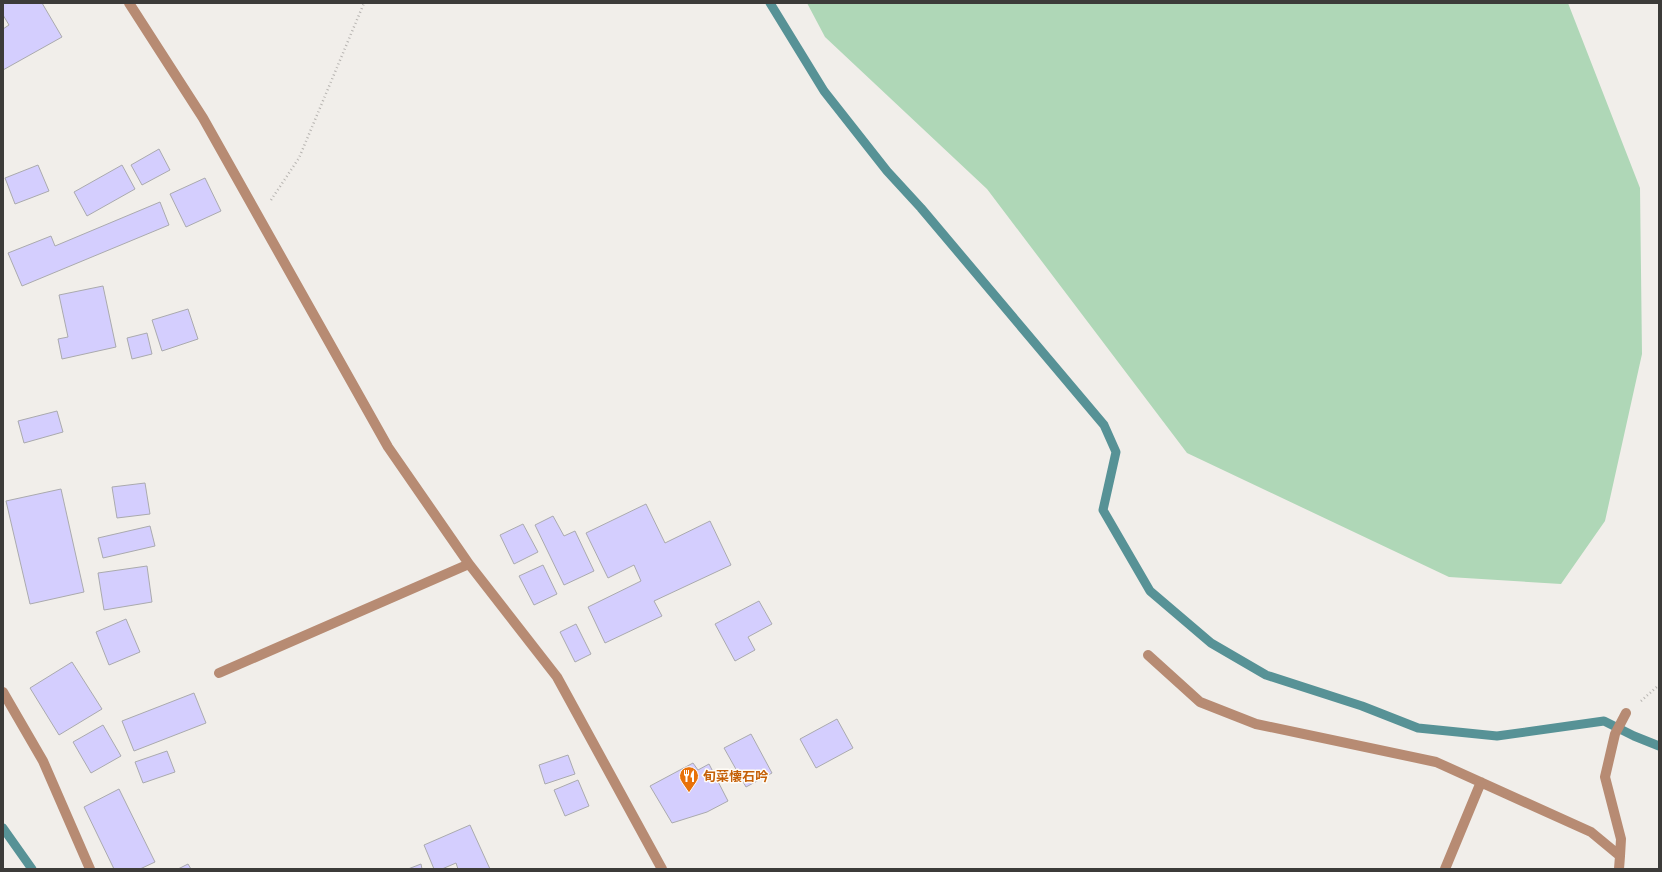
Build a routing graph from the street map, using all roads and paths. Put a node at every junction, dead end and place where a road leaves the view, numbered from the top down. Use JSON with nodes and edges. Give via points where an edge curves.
{"nodes":[{"id":1,"x":129,"y":3,"type":"edge"},
{"id":2,"x":364,"y":3,"type":"edge"},
{"id":3,"x":259,"y":216,"type":"junction"},
{"id":4,"x":469,"y":564,"type":"junction"},
{"id":5,"x":1148,"y":655,"type":"dead end"},
{"id":6,"x":220,"y":673,"type":"dead end"},
{"id":7,"x":3,"y":692,"type":"edge"},
{"id":8,"x":1626,"y":713,"type":"dead end"},
{"id":9,"x":1481,"y":782,"type":"junction"},
{"id":10,"x":1620,"y":856,"type":"junction"},
{"id":11,"x":90,"y":869,"type":"edge"},
{"id":12,"x":662,"y":869,"type":"edge"},
{"id":13,"x":1445,"y":869,"type":"edge"},
{"id":14,"x":1619,"y":869,"type":"edge"}],
"edges":[{"from":1,"to":3,"type":"street","via":[[203,118]]},
{"from":2,"to":3,"type":"path","via":[[299,158]]},
{"from":3,"to":4,"type":"street","via":[[388,447]]},
{"from":4,"to":6,"type":"street"},
{"from":4,"to":12,"type":"street","via":[[557,677]]},
{"from":5,"to":9,"type":"street","via":[[1200,702],[1256,724],[1436,762]]},
{"from":7,"to":11,"type":"street","via":[[42,761]]},
{"from":8,"to":10,"type":"street","via":[[1615,734],[1605,777],[1621,839]]},
{"from":9,"to":10,"type":"street","via":[[1591,832]]},
{"from":9,"to":13,"type":"street"},
{"from":10,"to":14,"type":"street"}]}
